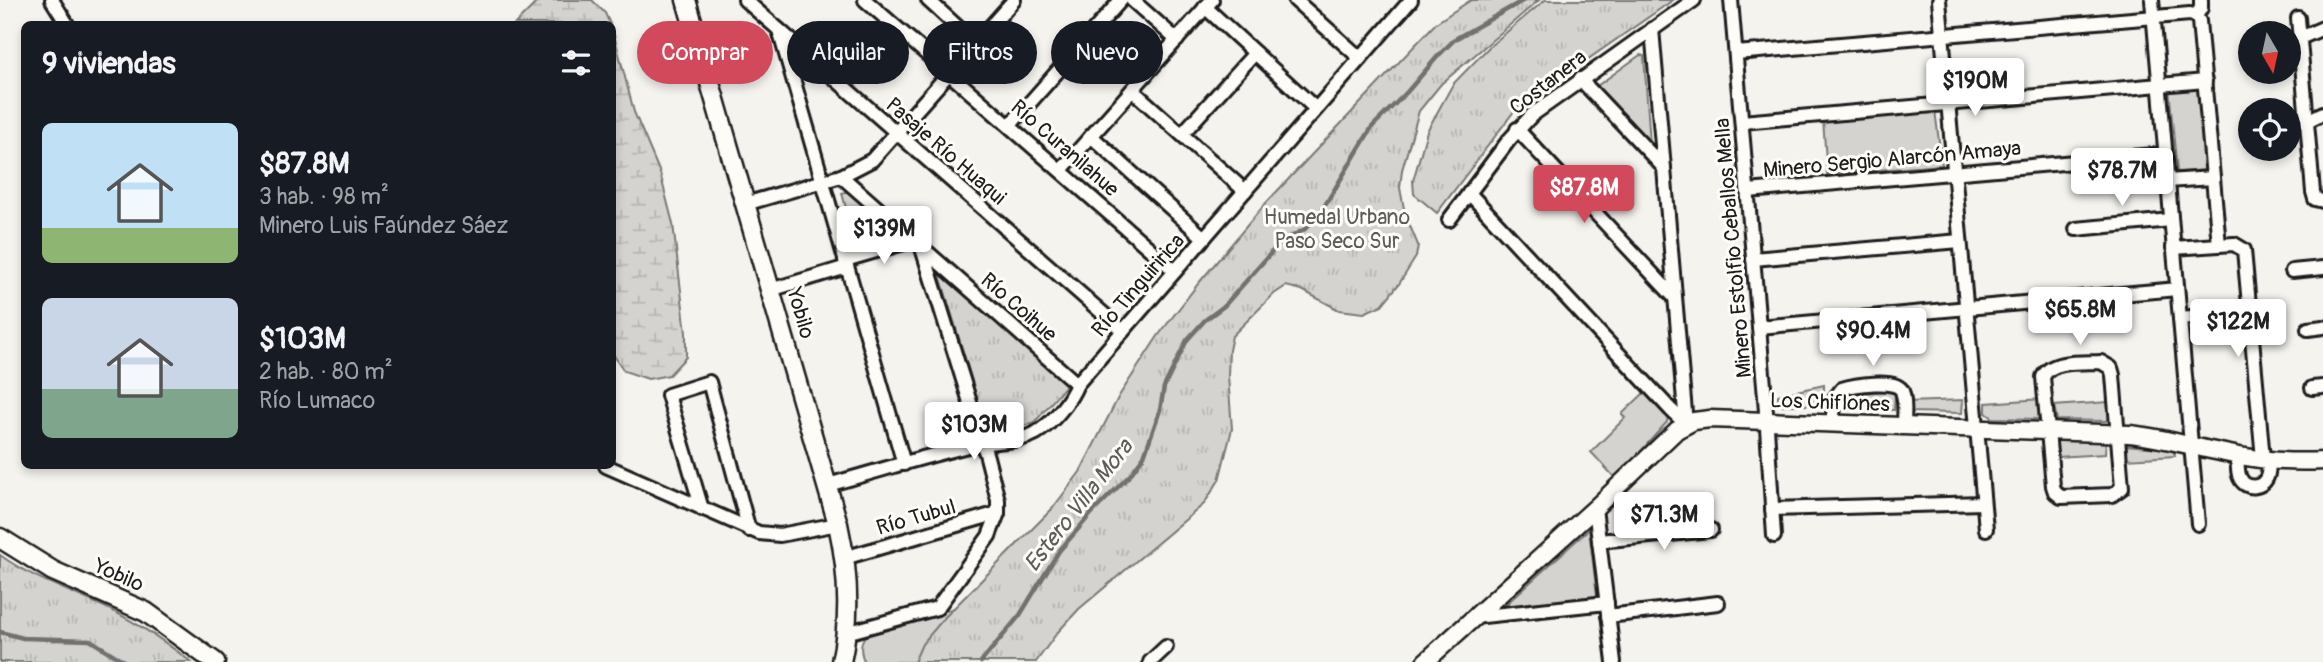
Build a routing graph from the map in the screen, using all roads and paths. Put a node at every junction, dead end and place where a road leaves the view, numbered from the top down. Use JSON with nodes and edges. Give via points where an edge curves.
{"nodes":[{"id":1,"x":52,"y":0,"type":"edge"},
{"id":2,"x":686,"y":0,"type":"edge"},
{"id":3,"x":745,"y":0,"type":"edge"},
{"id":4,"x":865,"y":0,"type":"edge"},
{"id":5,"x":928,"y":0,"type":"edge"},
{"id":6,"x":1014,"y":0,"type":"edge"},
{"id":7,"x":1121,"y":0,"type":"edge"},
{"id":8,"x":1132,"y":0,"type":"edge"},
{"id":9,"x":1295,"y":0,"type":"edge"},
{"id":10,"x":1392,"y":0,"type":"edge"},
{"id":11,"x":1694,"y":0,"type":"edge"},
{"id":12,"x":1731,"y":0,"type":"edge"},
{"id":13,"x":1939,"y":0,"type":"edge"},
{"id":14,"x":2152,"y":0,"type":"edge"},
{"id":15,"x":2202,"y":0,"type":"edge"},
{"id":16,"x":1209,"y":4,"type":"edge"},
{"id":17,"x":1407,"y":5,"type":"edge"},
{"id":18,"x":2196,"y":16,"type":"junction"},
{"id":19,"x":2153,"y":17,"type":"junction"},
{"id":20,"x":2298,"y":18,"type":"dead end"},
{"id":21,"x":65,"y":21,"type":"edge"},
{"id":22,"x":950,"y":21,"type":"edge"},
{"id":23,"x":995,"y":21,"type":"edge"},
{"id":24,"x":2298,"y":21,"type":"edge"},
{"id":25,"x":2323,"y":28,"type":"edge"},
{"id":26,"x":1652,"y":29,"type":"junction"},
{"id":27,"x":779,"y":30,"type":"junction"},
{"id":28,"x":1942,"y":35,"type":"junction"},
{"id":29,"x":2301,"y":38,"type":"edge"},
{"id":30,"x":1177,"y":40,"type":"junction"},
{"id":31,"x":923,"y":50,"type":"edge"},
{"id":32,"x":2301,"y":50,"type":"edge"},
{"id":33,"x":1255,"y":53,"type":"junction"},
{"id":34,"x":1736,"y":53,"type":"junction"},
{"id":35,"x":1360,"y":58,"type":"junction"},
{"id":36,"x":1580,"y":79,"type":"junction"},
{"id":37,"x":2204,"y":81,"type":"junction"},
{"id":38,"x":940,"y":84,"type":"edge"},
{"id":39,"x":963,"y":84,"type":"edge"},
{"id":40,"x":2159,"y":85,"type":"junction"},
{"id":41,"x":1132,"y":90,"type":"junction"},
{"id":42,"x":1948,"y":104,"type":"junction"},
{"id":43,"x":1316,"y":109,"type":"junction"},
{"id":44,"x":2323,"y":113,"type":"edge"},
{"id":45,"x":2307,"y":121,"type":"junction"},
{"id":46,"x":1742,"y":122,"type":"junction"},
{"id":47,"x":1010,"y":125,"type":"junction"},
{"id":48,"x":1517,"y":130,"type":"junction"},
{"id":49,"x":897,"y":134,"type":"junction"},
{"id":50,"x":1182,"y":134,"type":"junction"},
{"id":51,"x":1091,"y":136,"type":"junction"},
{"id":52,"x":2165,"y":154,"type":"junction"},
{"id":53,"x":1664,"y":168,"type":"junction"},
{"id":54,"x":1061,"y":170,"type":"junction"},
{"id":55,"x":1955,"y":173,"type":"junction"},
{"id":56,"x":841,"y":176,"type":"junction"},
{"id":57,"x":2213,"y":178,"type":"junction"},
{"id":58,"x":823,"y":181,"type":"junction"},
{"id":59,"x":2167,"y":181,"type":"junction"},
{"id":60,"x":1245,"y":191,"type":"junction"},
{"id":61,"x":1748,"y":191,"type":"junction"},
{"id":62,"x":1469,"y":193,"type":"junction"},
{"id":63,"x":2323,"y":201,"type":"edge"},
{"id":64,"x":745,"y":204,"type":"junction"},
{"id":65,"x":1449,"y":220,"type":"dead end"},
{"id":66,"x":2171,"y":220,"type":"junction"},
{"id":67,"x":2076,"y":229,"type":"dead end"},
{"id":68,"x":1204,"y":238,"type":"junction"},
{"id":69,"x":1961,"y":242,"type":"junction"},
{"id":70,"x":918,"y":244,"type":"junction"},
{"id":71,"x":2219,"y":244,"type":"junction"},
{"id":72,"x":2174,"y":247,"type":"junction"},
{"id":73,"x":1754,"y":259,"type":"junction"},
{"id":74,"x":846,"y":264,"type":"junction"},
{"id":75,"x":2323,"y":268,"type":"edge"},
{"id":76,"x":1175,"y":271,"type":"junction"},
{"id":77,"x":2292,"y":271,"type":"dead end"},
{"id":78,"x":2177,"y":289,"type":"junction"},
{"id":79,"x":770,"y":290,"type":"junction"},
{"id":80,"x":1675,"y":298,"type":"junction"},
{"id":81,"x":1966,"y":308,"type":"junction"},
{"id":82,"x":2250,"y":312,"type":"junction"},
{"id":83,"x":2180,"y":318,"type":"junction"},
{"id":84,"x":1759,"y":327,"type":"junction"},
{"id":85,"x":2323,"y":327,"type":"edge"},
{"id":86,"x":2308,"y":329,"type":"dead end"},
{"id":87,"x":1123,"y":331,"type":"junction"},
{"id":88,"x":1077,"y":384,"type":"junction"},
{"id":89,"x":1767,"y":421,"type":"junction"},
{"id":90,"x":1686,"y":424,"type":"junction"},
{"id":91,"x":1832,"y":424,"type":"junction"},
{"id":92,"x":1904,"y":426,"type":"junction"},
{"id":93,"x":1977,"y":429,"type":"junction"},
{"id":94,"x":2048,"y":431,"type":"junction"},
{"id":95,"x":2119,"y":434,"type":"junction"},
{"id":96,"x":982,"y":444,"type":"junction"},
{"id":97,"x":2191,"y":445,"type":"junction"},
{"id":98,"x":2237,"y":456,"type":"junction"},
{"id":99,"x":2266,"y":460,"type":"junction"},
{"id":100,"x":2323,"y":461,"type":"edge"},
{"id":101,"x":904,"y":464,"type":"junction"},
{"id":102,"x":613,"y":469,"type":"edge"},
{"id":103,"x":827,"y":485,"type":"junction"},
{"id":104,"x":1983,"y":503,"type":"junction"},
{"id":105,"x":1595,"y":508,"type":"junction"},
{"id":106,"x":702,"y":509,"type":"junction"},
{"id":107,"x":1772,"y":509,"type":"junction"},
{"id":108,"x":998,"y":513,"type":"junction"},
{"id":109,"x":838,"y":524,"type":"junction"},
{"id":110,"x":2198,"y":524,"type":"dead end"},
{"id":111,"x":1986,"y":529,"type":"dead end"},
{"id":112,"x":748,"y":530,"type":"junction"},
{"id":113,"x":1711,"y":530,"type":"dead end"},
{"id":114,"x":1774,"y":536,"type":"dead end"},
{"id":115,"x":0,"y":538,"type":"edge"},
{"id":116,"x":1600,"y":541,"type":"junction"},
{"id":117,"x":844,"y":558,"type":"junction"},
{"id":118,"x":1718,"y":603,"type":"dead end"},
{"id":119,"x":1608,"y":609,"type":"junction"},
{"id":120,"x":1474,"y":617,"type":"junction"},
{"id":121,"x":846,"y":638,"type":"junction"},
{"id":122,"x":1166,"y":646,"type":"dead end"},
{"id":123,"x":215,"y":662,"type":"edge"},
{"id":124,"x":841,"y":662,"type":"edge"},
{"id":125,"x":850,"y":662,"type":"edge"},
{"id":126,"x":1150,"y":662,"type":"edge"},
{"id":127,"x":1425,"y":662,"type":"edge"},
{"id":128,"x":1614,"y":662,"type":"edge"}],
"edges":[{"from":1,"to":21,"type":"street"},
{"from":2,"to":64,"type":"main road","name":"Yobilo"},
{"from":3,"to":27,"type":"street","name":"Pasaje Río Huaqui"},
{"from":4,"to":31,"type":"street","name":"Río Curanilahue"},
{"from":5,"to":22,"type":"street"},
{"from":6,"to":23,"type":"street"},
{"from":7,"to":47,"type":"street"},
{"from":8,"to":30,"type":"street"},
{"from":9,"to":35,"type":"street"},
{"from":10,"to":17,"type":"street"},
{"from":11,"to":26,"type":"street","name":"Costanera"},
{"from":12,"to":34,"type":"street","name":"Minero Estolfio Ceballos Mella"},
{"from":13,"to":28,"type":"street"},
{"from":14,"to":19,"type":"street"},
{"from":15,"to":18,"type":"street"},
{"from":16,"to":30,"type":"street"},
{"from":16,"to":33,"type":"street"},
{"from":17,"to":35,"type":"street","name":"Río Tinguiririca"},
{"from":18,"to":19,"type":"street"},
{"from":18,"to":37,"type":"street"},
{"from":19,"to":28,"type":"street"},
{"from":19,"to":40,"type":"street"},
{"from":20,"to":24,"type":"street"},
{"from":25,"to":29,"type":"street"},
{"from":26,"to":36,"type":"street","name":"Costanera"},
{"from":26,"to":53,"type":"street"},
{"from":27,"to":49,"type":"street","name":"Pasaje Río Huaqui"},
{"from":27,"to":58,"type":"street"},
{"from":28,"to":34,"type":"street"},
{"from":28,"to":42,"type":"street"},
{"from":30,"to":41,"type":"street"},
{"from":32,"to":45,"type":"street"},
{"from":33,"to":43,"type":"street"},
{"from":33,"to":50,"type":"street"},
{"from":34,"to":46,"type":"street","name":"Minero Estolfio Ceballos Mella"},
{"from":35,"to":43,"type":"street","name":"Río Tinguiririca"},
{"from":36,"to":48,"type":"street","name":"Costanera"},
{"from":36,"to":53,"type":"street"},
{"from":37,"to":40,"type":"street"},
{"from":37,"to":57,"type":"street"},
{"from":38,"to":49,"type":"street"},
{"from":39,"to":47,"type":"street","name":"Río Curanilahue"},
{"from":40,"to":42,"type":"street"},
{"from":40,"to":52,"type":"street"},
{"from":41,"to":50,"type":"street"},
{"from":41,"to":51,"type":"street"},
{"from":42,"to":46,"type":"street"},
{"from":42,"to":55,"type":"street"},
{"from":43,"to":60,"type":"street","name":"Río Tinguiririca"},
{"from":44,"to":45,"type":"street"},
{"from":45,"to":63,"type":"street","via":[[2313,192],[2315,199]]},
{"from":46,"to":61,"type":"street","name":"Minero Estolfio Ceballos Mella"},
{"from":47,"to":54,"type":"street","name":"Río Curanilahue"},
{"from":48,"to":62,"type":"street","name":"Costanera"},
{"from":48,"to":80,"type":"street"},
{"from":49,"to":56,"type":"street","via":[[872,160]]},
{"from":49,"to":87,"type":"street","name":"Pasaje Río Huaqui"},
{"from":50,"to":60,"type":"street"},
{"from":51,"to":54,"type":"street"},
{"from":51,"to":68,"type":"street"},
{"from":52,"to":55,"type":"street","name":"Minero Sergio Alarcón Amaya"},
{"from":52,"to":59,"type":"street"},
{"from":53,"to":80,"type":"street"},
{"from":54,"to":76,"type":"street","name":"Río Curanilahue"},
{"from":55,"to":61,"type":"street","name":"Minero Sergio Alarcón Amaya"},
{"from":55,"to":69,"type":"street"},
{"from":56,"to":58,"type":"street"},
{"from":56,"to":70,"type":"street","name":"Río Coihue"},
{"from":57,"to":59,"type":"street"},
{"from":57,"to":71,"type":"street"},
{"from":58,"to":64,"type":"street"},
{"from":58,"to":74,"type":"street"},
{"from":59,"to":66,"type":"street"},
{"from":60,"to":68,"type":"street","name":"Río Tinguiririca"},
{"from":61,"to":73,"type":"street","name":"Minero Estolfio Ceballos Mella"},
{"from":62,"to":65,"type":"street","name":"Costanera"},
{"from":62,"to":90,"type":"street"},
{"from":64,"to":79,"type":"main road","name":"Yobilo"},
{"from":66,"to":67,"type":"street"},
{"from":66,"to":72,"type":"street"},
{"from":68,"to":76,"type":"street","name":"Río Tinguiririca"},
{"from":69,"to":73,"type":"street"},
{"from":69,"to":81,"type":"street"},
{"from":70,"to":74,"type":"street"},
{"from":70,"to":88,"type":"street","name":"Río Coihue"},
{"from":70,"to":96,"type":"street"},
{"from":71,"to":72,"type":"street"},
{"from":71,"to":82,"type":"street","via":[[2234,244],[2246,254]]},
{"from":72,"to":78,"type":"street"},
{"from":73,"to":84,"type":"street","name":"Minero Estolfio Ceballos Mella"},
{"from":74,"to":79,"type":"street"},
{"from":74,"to":101,"type":"street"},
{"from":75,"to":77,"type":"street"},
{"from":76,"to":87,"type":"street","name":"Río Tinguiririca"},
{"from":78,"to":81,"type":"street"},
{"from":78,"to":83,"type":"street"},
{"from":79,"to":103,"type":"main road","name":"Yobilo"},
{"from":80,"to":90,"type":"street"},
{"from":81,"to":84,"type":"street"},
{"from":81,"to":93,"type":"street"},
{"from":82,"to":83,"type":"street"},
{"from":82,"to":99,"type":"street"},
{"from":83,"to":97,"type":"street"},
{"from":84,"to":89,"type":"street","name":"Minero Estolfio Ceballos Mella"},
{"from":85,"to":86,"type":"street"},
{"from":87,"to":88,"type":"street","name":"Río Tinguiririca"},
{"from":88,"to":96,"type":"street","name":"Río Tinguiririca","via":[[1037,432]]},
{"from":89,"to":90,"type":"street","name":"Los Chiflones","via":[[1703,419]]},
{"from":89,"to":91,"type":"street","name":"Los Chiflones"},
{"from":89,"to":107,"type":"street","name":"Minero Estolfio Ceballos Mella"},
{"from":90,"to":105,"type":"street"},
{"from":91,"to":92,"type":"street","name":"Los Chiflones"},
{"from":91,"to":92,"type":"street","via":[[1835,398],[1842,389],[1890,383],[1902,392]]},
{"from":92,"to":93,"type":"street","name":"Los Chiflones"},
{"from":93,"to":94,"type":"street","name":"Los Chiflones"},
{"from":93,"to":104,"type":"street"},
{"from":94,"to":95,"type":"street","name":"Los Chiflones"},
{"from":94,"to":95,"type":"street","via":[[2054,489],[2066,497],[2120,491]]},
{"from":94,"to":95,"type":"street","via":[[2043,381],[2047,370],[2101,362],[2112,371]]},
{"from":95,"to":97,"type":"street","name":"Los Chiflones"},
{"from":96,"to":101,"type":"street","name":"Río Tinguiririca"},
{"from":96,"to":108,"type":"street"},
{"from":97,"to":98,"type":"street","name":"Los Chiflones"},
{"from":97,"to":110,"type":"street"},
{"from":98,"to":99,"type":"street","name":"Los Chiflones"},
{"from":98,"to":99,"type":"street","via":[[2240,478],[2252,487],[2267,478]]},
{"from":99,"to":100,"type":"street","name":"Los Chiflones"},
{"from":101,"to":103,"type":"street","name":"Río Tinguiririca"},
{"from":102,"to":106,"type":"street"},
{"from":103,"to":109,"type":"main road","name":"Yobilo"},
{"from":104,"to":107,"type":"street"},
{"from":104,"to":111,"type":"street"},
{"from":105,"to":116,"type":"street"},
{"from":105,"to":120,"type":"street"},
{"from":106,"to":112,"type":"street"},
{"from":106,"to":112,"type":"street","via":[[668,395],[709,382]]},
{"from":107,"to":114,"type":"street","name":"Minero Estolfio Ceballos Mella"},
{"from":108,"to":117,"type":"street","name":"Río Tubul"},
{"from":108,"to":121,"type":"street","via":[[989,536],[937,608]]},
{"from":109,"to":112,"type":"street","via":[[780,535]]},
{"from":109,"to":117,"type":"main road","name":"Yobilo"},
{"from":113,"to":116,"type":"street"},
{"from":115,"to":123,"type":"main road","name":"Yobilo","via":[[53,571],[146,612]]},
{"from":116,"to":119,"type":"street"},
{"from":117,"to":121,"type":"main road","name":"Yobilo"},
{"from":118,"to":119,"type":"street"},
{"from":119,"to":120,"type":"street"},
{"from":119,"to":128,"type":"street"},
{"from":120,"to":127,"type":"street"},
{"from":121,"to":124,"type":"main road","name":"Yobilo"},
{"from":121,"to":125,"type":"main road","name":"Yobilo"},
{"from":122,"to":126,"type":"street"}]}
